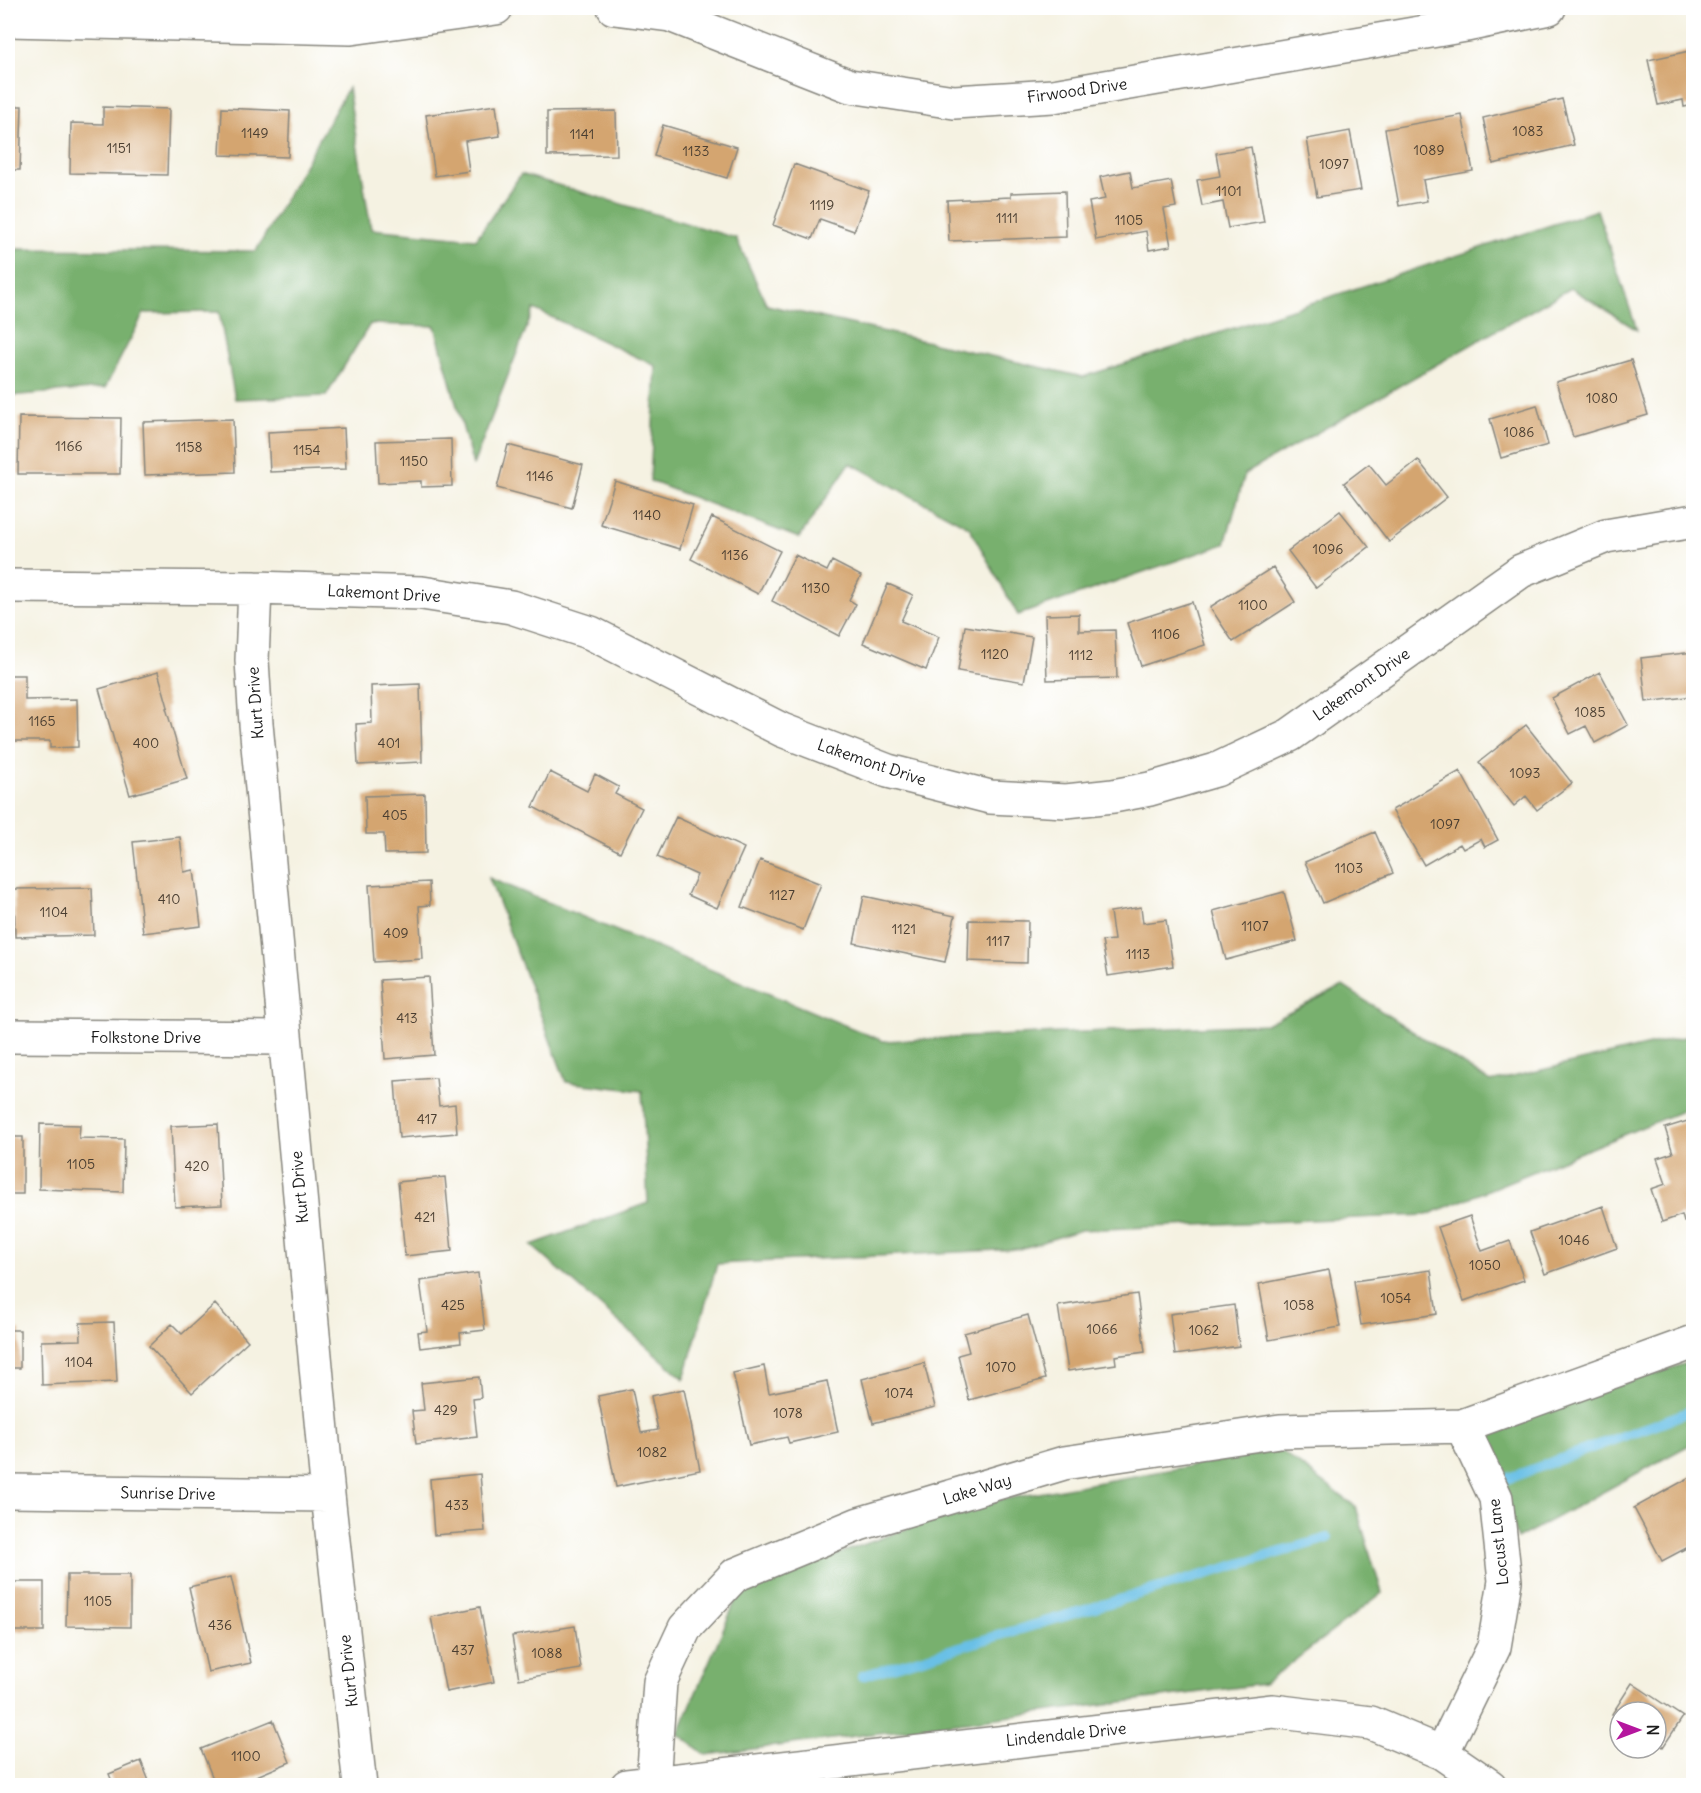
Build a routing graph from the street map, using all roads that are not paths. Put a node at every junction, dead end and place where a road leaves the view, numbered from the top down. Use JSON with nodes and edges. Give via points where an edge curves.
{"nodes":[{"id":1,"x":496,"y":8,"type":"edge"},
{"id":2,"x":614,"y":8,"type":"edge"},
{"id":3,"x":1549,"y":8,"type":"edge"},
{"id":4,"x":1469,"y":16,"type":"edge"},
{"id":5,"x":8,"y":20,"type":"edge"},
{"id":6,"x":1694,"y":521,"type":"edge"},
{"id":7,"x":8,"y":586,"type":"edge"},
{"id":8,"x":255,"y":588,"type":"junction"},
{"id":9,"x":8,"y":1036,"type":"edge"},
{"id":10,"x":285,"y":1038,"type":"junction"},
{"id":11,"x":1694,"y":1342,"type":"edge"},
{"id":12,"x":1462,"y":1426,"type":"junction"},
{"id":13,"x":8,"y":1491,"type":"edge"},
{"id":14,"x":328,"y":1495,"type":"junction"},
{"id":15,"x":1442,"y":1753,"type":"junction"},
{"id":16,"x":640,"y":1784,"type":"edge"},
{"id":17,"x":360,"y":1785,"type":"edge"},
{"id":18,"x":1490,"y":1785,"type":"edge"}],
"edges":[{"from":1,"to":5,"type":"street","via":[[351,28]]},
{"from":2,"to":4,"type":"street","name":"Firwood Drive","via":[[670,15],[850,86],[954,102],[1053,96]]},
{"from":3,"to":4,"type":"street","name":"Firwood Drive"},
{"from":6,"to":8,"type":"street","name":"Lakemont Drive","via":[[1606,536],[1521,571],[1290,735],[1215,770],[1150,789],[1066,801],[990,798],[888,771],[782,730],[591,633],[511,607],[422,593]]},
{"from":7,"to":8,"type":"street","name":"Lakemont Drive"},
{"from":8,"to":10,"type":"street","name":"Kurt Drive","via":[[252,660]]},
{"from":9,"to":10,"type":"street","name":"Folkstone Drive"},
{"from":10,"to":14,"type":"street","name":"Kurt Drive"},
{"from":11,"to":12,"type":"street"},
{"from":12,"to":15,"type":"street","name":"Locust Lane","via":[[1496,1498],[1505,1581],[1494,1647]]},
{"from":12,"to":16,"type":"street","name":"Lake Way","via":[[1280,1431],[1064,1463],[859,1524],[735,1575],[685,1628],[660,1682]]},
{"from":13,"to":14,"type":"street","name":"Sunrise Drive"},
{"from":14,"to":17,"type":"street","name":"Kurt Drive"},
{"from":15,"to":16,"type":"street","name":"Lindendale Drive","via":[[1371,1723],[1273,1711]]},
{"from":15,"to":18,"type":"street","name":"Lindendale Drive"}]}
